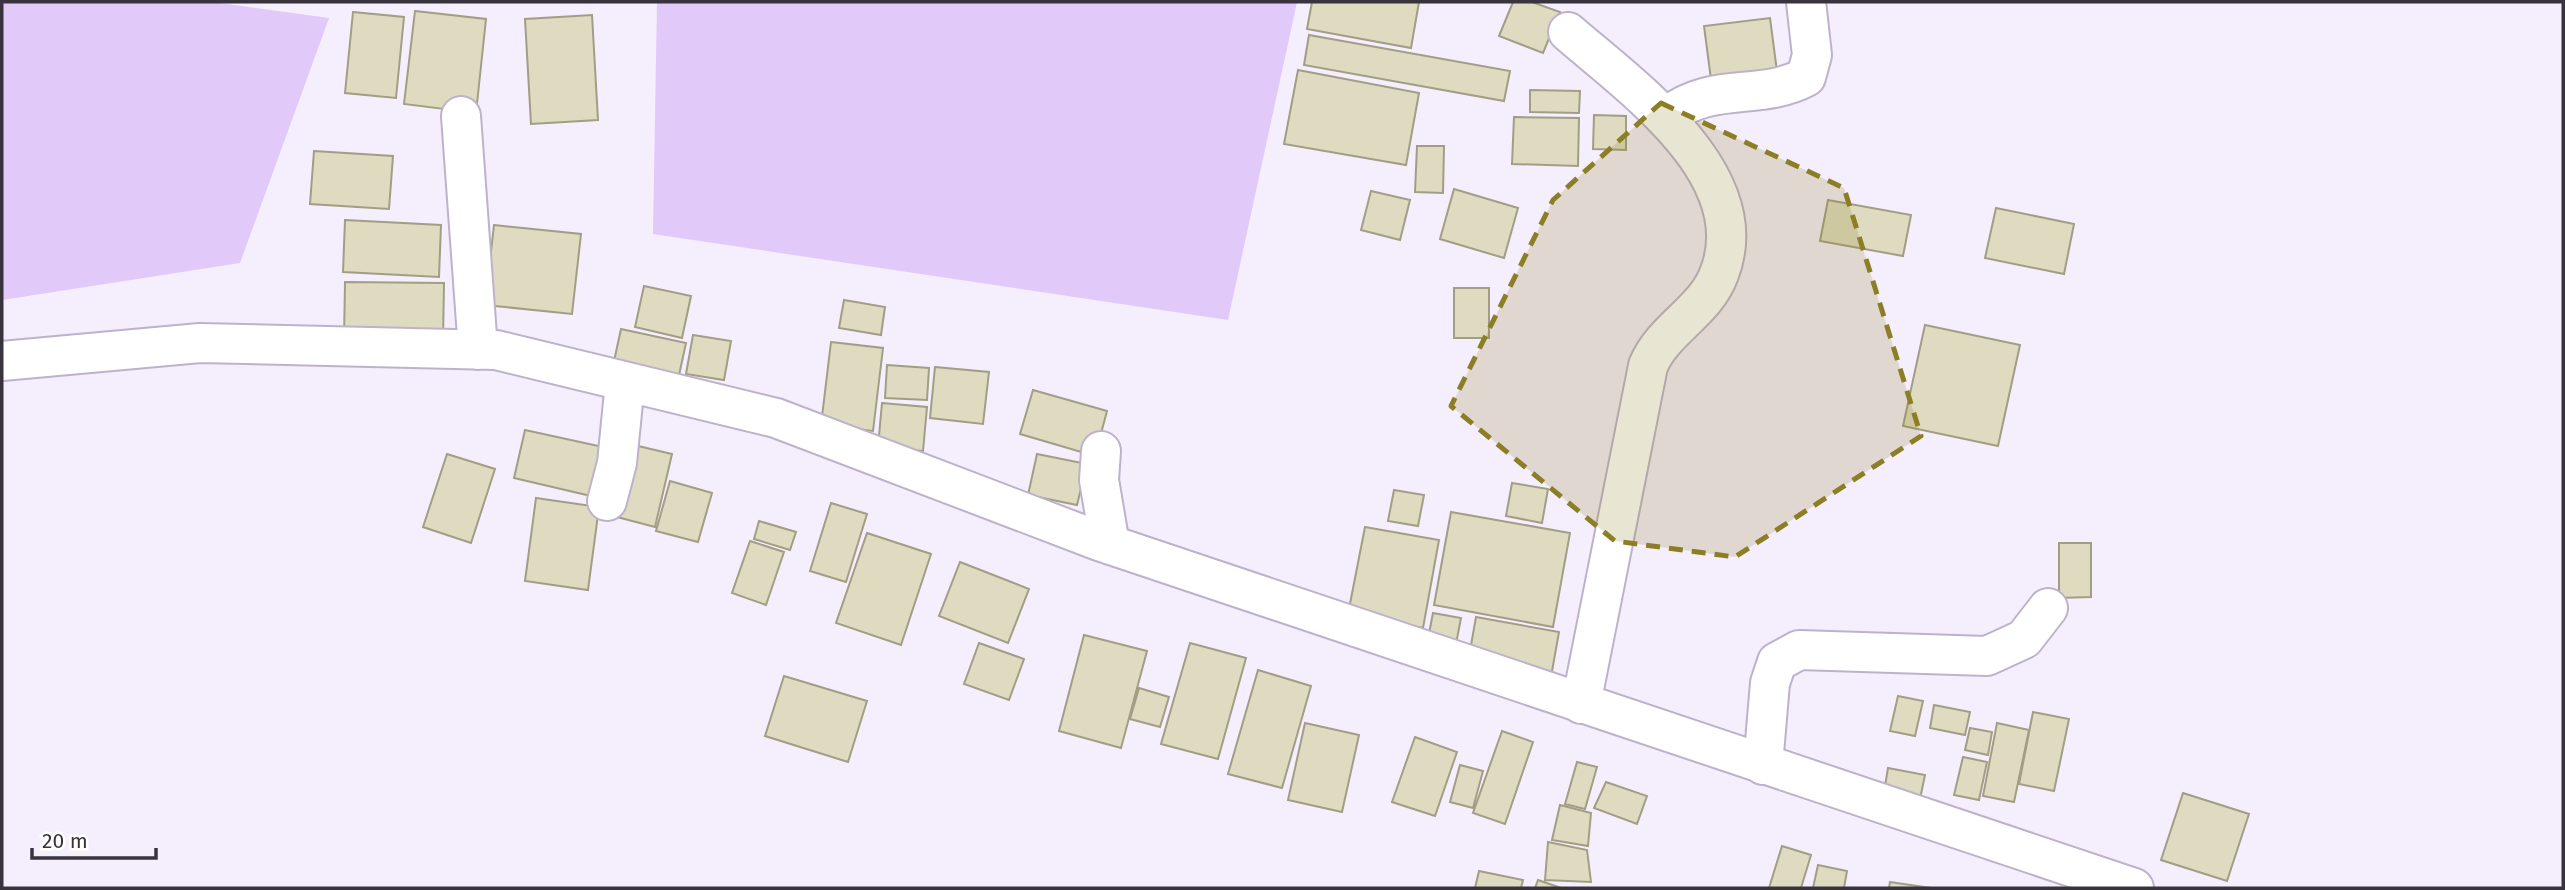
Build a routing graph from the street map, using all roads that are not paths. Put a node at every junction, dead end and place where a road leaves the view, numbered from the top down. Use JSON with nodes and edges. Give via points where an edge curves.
{"nodes":[{"id":1,"x":1806,"y":2,"type":"edge"},
{"id":2,"x":1568,"y":32,"type":"dead end"},
{"id":3,"x":461,"y":116,"type":"dead end"},
{"id":4,"x":1666,"y":117,"type":"junction"},
{"id":5,"x":478,"y":350,"type":"junction"},
{"id":6,"x":2,"y":361,"type":"edge"},
{"id":7,"x":625,"y":382,"type":"junction"},
{"id":8,"x":1101,"y":451,"type":"dead end"},
{"id":9,"x":607,"y":500,"type":"dead end"},
{"id":10,"x":1110,"y":545,"type":"junction"},
{"id":11,"x":2048,"y":608,"type":"dead end"},
{"id":12,"x":1581,"y":704,"type":"junction"},
{"id":13,"x":1763,"y":765,"type":"junction"},
{"id":14,"x":2134,"y":888,"type":"edge"}],
"edges":[{"from":1,"to":4,"type":"street","via":[[1812,55],[1806,77],[1788,86],[1710,94],[1682,104]]},
{"from":2,"to":4,"type":"street"},
{"from":3,"to":5,"type":"street"},
{"from":4,"to":12,"type":"street","via":[[1687,142],[1722,204],[1726,250],[1719,276],[1701,304],[1656,347],[1648,366]]},
{"from":5,"to":6,"type":"street","via":[[200,343]]},
{"from":5,"to":7,"type":"street","via":[[496,350]]},
{"from":7,"to":9,"type":"street","via":[[617,463]]},
{"from":7,"to":10,"type":"street","via":[[776,418]]},
{"from":8,"to":10,"type":"street","via":[[1099,480]]},
{"from":10,"to":12,"type":"street"},
{"from":11,"to":13,"type":"street","via":[[2024,639],[1987,656],[1799,650],[1777,662],[1770,683]]},
{"from":12,"to":13,"type":"street"},
{"from":13,"to":14,"type":"street"}]}
